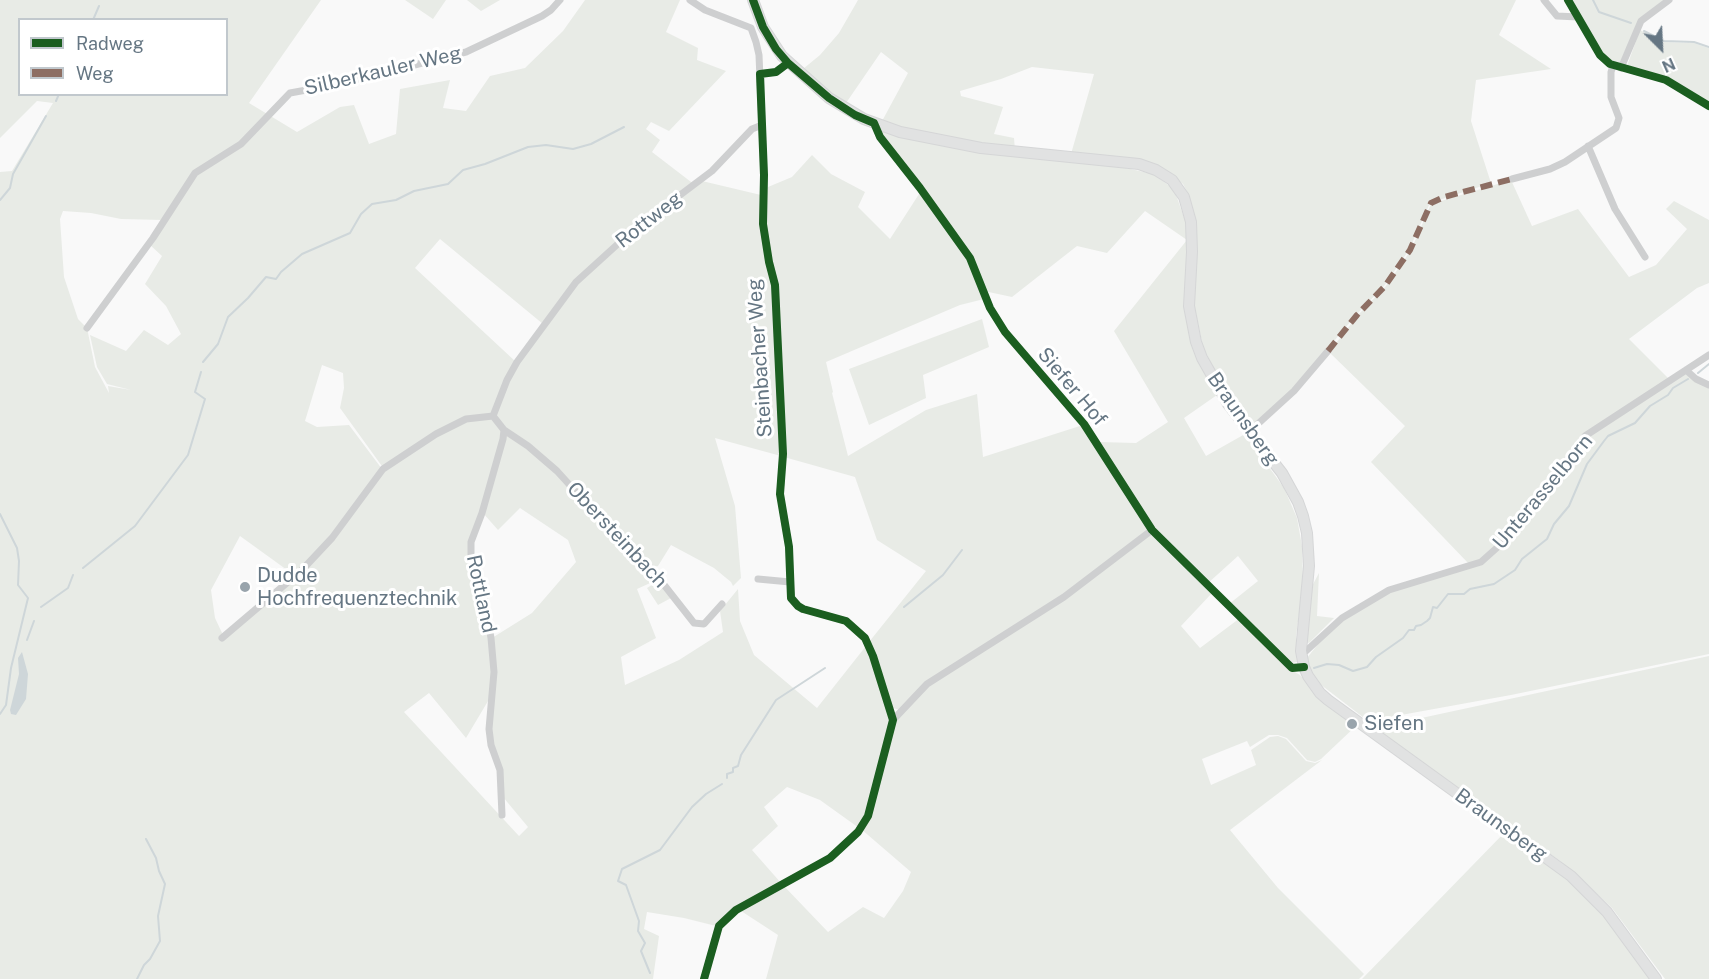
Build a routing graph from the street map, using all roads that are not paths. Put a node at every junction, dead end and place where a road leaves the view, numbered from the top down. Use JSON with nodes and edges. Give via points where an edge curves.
{"nodes":[{"id":1,"x":560,"y":0,"type":"edge"},
{"id":2,"x":690,"y":0,"type":"edge"},
{"id":3,"x":753,"y":0,"type":"edge"},
{"id":4,"x":1544,"y":0,"type":"edge"},
{"id":5,"x":1568,"y":0,"type":"edge"},
{"id":6,"x":1668,"y":0,"type":"edge"},
{"id":7,"x":1578,"y":17,"type":"junction"},
{"id":8,"x":763,"y":27,"type":"junction"},
{"id":9,"x":756,"y":42,"type":"junction"},
{"id":10,"x":788,"y":63,"type":"junction"},
{"id":11,"x":1617,"y":67,"type":"junction"},
{"id":12,"x":760,"y":74,"type":"junction"},
{"id":13,"x":1709,"y":106,"type":"edge"},
{"id":14,"x":874,"y":123,"type":"junction"},
{"id":15,"x":762,"y":125,"type":"junction"},
{"id":16,"x":1588,"y":146,"type":"junction"},
{"id":17,"x":1512,"y":179,"type":"dead end"},
{"id":18,"x":1646,"y":257,"type":"dead end"},
{"id":19,"x":87,"y":328,"type":"dead end"},
{"id":20,"x":1328,"y":351,"type":"dead end"},
{"id":21,"x":1709,"y":355,"type":"edge"},
{"id":22,"x":1686,"y":370,"type":"junction"},
{"id":23,"x":1709,"y":385,"type":"edge"},
{"id":24,"x":493,"y":416,"type":"junction"},
{"id":25,"x":504,"y":430,"type":"junction"},
{"id":26,"x":1249,"y":432,"type":"junction"},
{"id":27,"x":1152,"y":530,"type":"junction"},
{"id":28,"x":758,"y":579,"type":"dead end"},
{"id":29,"x":790,"y":582,"type":"junction"},
{"id":30,"x":722,"y":604,"type":"dead end"},
{"id":31,"x":222,"y":638,"type":"dead end"},
{"id":32,"x":1301,"y":651,"type":"junction"},
{"id":33,"x":1304,"y":667,"type":"junction"},
{"id":34,"x":893,"y":720,"type":"junction"},
{"id":35,"x":502,"y":815,"type":"dead end"},
{"id":36,"x":704,"y":979,"type":"edge"},
{"id":37,"x":1656,"y":979,"type":"edge"}],
"edges":[{"from":1,"to":19,"type":"street","name":"Silberkauler Weg","via":[[542,16],[466,52],[290,93],[241,144],[195,173]]},
{"from":2,"to":9,"type":"street","via":[[751,28]]},
{"from":3,"to":8,"type":"main road","name":"Braunsberg"},
{"from":4,"to":7,"type":"street","via":[[1557,16]]},
{"from":5,"to":7,"type":"street"},
{"from":6,"to":11,"type":"street","via":[[1641,21]]},
{"from":7,"to":11,"type":"street","via":[[1600,56]]},
{"from":8,"to":9,"type":"street"},
{"from":8,"to":10,"type":"main road","name":"Braunsberg"},
{"from":9,"to":12,"type":"street"},
{"from":10,"to":12,"type":"street","via":[[776,72]]},
{"from":10,"to":14,"type":"main road","name":"Braunsberg","via":[[843,108]]},
{"from":11,"to":13,"type":"street","via":[[1666,80]]},
{"from":11,"to":16,"type":"street","via":[[1611,72],[1611,97],[1618,123]]},
{"from":12,"to":15,"type":"street","name":"Steinbacher Weg"},
{"from":14,"to":26,"type":"main road","name":"Braunsberg","via":[[981,148],[1139,164],[1172,180],[1184,197],[1191,222],[1190,306],[1196,342],[1217,387]]},
{"from":14,"to":27,"type":"street","name":"Siefer Hof","via":[[880,137],[970,258],[990,308],[1005,332],[1084,424]]},
{"from":15,"to":24,"type":"street","name":"Rottweg","via":[[753,129],[696,185],[631,232],[576,282],[517,362]]},
{"from":15,"to":29,"type":"street","name":"Steinbacher Weg","via":[[763,224],[775,285],[783,454],[780,494]]},
{"from":16,"to":17,"type":"street","via":[[1550,169]]},
{"from":16,"to":18,"type":"street","via":[[1615,209]]},
{"from":20,"to":26,"type":"street","via":[[1294,391]]},
{"from":21,"to":22,"type":"street","name":"Unterasselborn"},
{"from":22,"to":23,"type":"street"},
{"from":22,"to":32,"type":"street","name":"Unterasselborn","via":[[1585,436],[1510,536],[1481,562],[1389,590],[1342,618],[1306,651]]},
{"from":24,"to":25,"type":"street"},
{"from":24,"to":31,"type":"street","via":[[466,419],[383,469],[332,538],[302,570]]},
{"from":25,"to":30,"type":"street","name":"Obersteinbach","via":[[557,471],[650,567],[694,623],[704,624]]},
{"from":25,"to":35,"type":"street","name":"Rottland","via":[[471,542],[471,561],[484,598],[491,638],[494,672],[489,729],[501,770]]},
{"from":26,"to":32,"type":"main road","name":"Braunsberg","via":[[1282,473],[1303,516],[1309,566]]},
{"from":27,"to":33,"type":"street","name":"Siefer Hof","via":[[1292,668]]},
{"from":27,"to":34,"type":"street","via":[[1064,597],[927,684]]},
{"from":28,"to":29,"type":"street"},
{"from":29,"to":34,"type":"street","via":[[791,598],[798,606],[846,621],[865,638]]},
{"from":32,"to":33,"type":"main road","name":"Braunsberg"},
{"from":33,"to":37,"type":"main road","name":"Braunsberg","via":[[1328,700],[1584,888],[1607,912]]},
{"from":34,"to":36,"type":"street","via":[[868,816],[858,832],[830,858],[736,910],[719,926]]}]}
